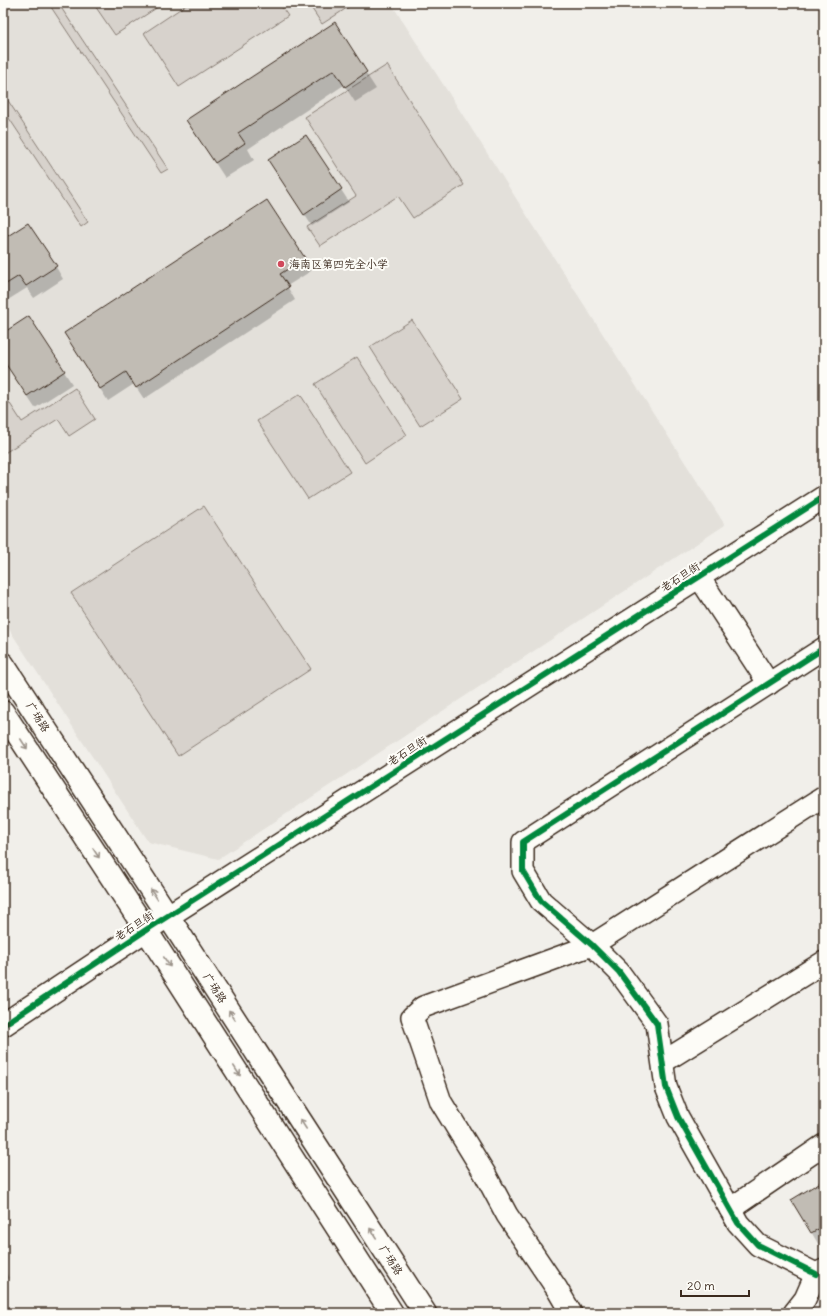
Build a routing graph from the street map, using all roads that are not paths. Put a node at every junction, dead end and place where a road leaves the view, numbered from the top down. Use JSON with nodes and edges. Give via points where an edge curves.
{"nodes":[{"id":1,"x":824,"y":497,"type":"edge"},
{"id":2,"x":699,"y":577,"type":"junction"},
{"id":3,"x":824,"y":648,"type":"edge"},
{"id":4,"x":3,"y":664,"type":"edge"},
{"id":5,"x":769,"y":684,"type":"junction"},
{"id":6,"x":3,"y":712,"type":"edge"},
{"id":7,"x":824,"y":797,"type":"edge"},
{"id":8,"x":168,"y":916,"type":"junction"},
{"id":9,"x":146,"y":930,"type":"junction"},
{"id":10,"x":592,"y":945,"type":"junction"},
{"id":11,"x":824,"y":962,"type":"edge"},
{"id":12,"x":3,"y":1025,"type":"edge"},
{"id":13,"x":663,"y":1062,"type":"junction"},
{"id":14,"x":824,"y":1145,"type":"edge"},
{"id":15,"x":730,"y":1209,"type":"junction"},
{"id":16,"x":820,"y":1272,"type":"edge"},
{"id":17,"x":392,"y":1313,"type":"edge"},
{"id":18,"x":425,"y":1313,"type":"edge"},
{"id":19,"x":571,"y":1313,"type":"edge"},
{"id":20,"x":794,"y":1313,"type":"edge"}],
"edges":[{"from":1,"to":2,"type":"street","name":"老石旦街"},
{"from":2,"to":5,"type":"street"},
{"from":2,"to":8,"type":"street","name":"老石旦街"},
{"from":3,"to":5,"type":"street"},
{"from":8,"to":4,"type":"street","name":"广场路","one_way":true},
{"from":5,"to":10,"type":"street","via":[[523,842],[524,871],[542,901]]},
{"from":6,"to":9,"type":"street","one_way":true},
{"from":7,"to":10,"type":"street"},
{"from":8,"to":9,"type":"street","name":"老石旦街"},
{"from":18,"to":8,"type":"street","name":"广场路","one_way":true},
{"from":9,"to":12,"type":"street","name":"老石旦街"},
{"from":9,"to":17,"type":"street","one_way":true},
{"from":10,"to":13,"type":"street","via":[[619,972],[657,1024]]},
{"from":10,"to":19,"type":"street","via":[[423,1007],[412,1016],[441,1102],[507,1215]]},
{"from":11,"to":13,"type":"street"},
{"from":13,"to":15,"type":"street","via":[[666,1087],[678,1117]]},
{"from":14,"to":15,"type":"street"},
{"from":15,"to":16,"type":"street","via":[[738,1223],[758,1246]]},
{"from":16,"to":20,"type":"street","via":[[806,1299]]}]}
